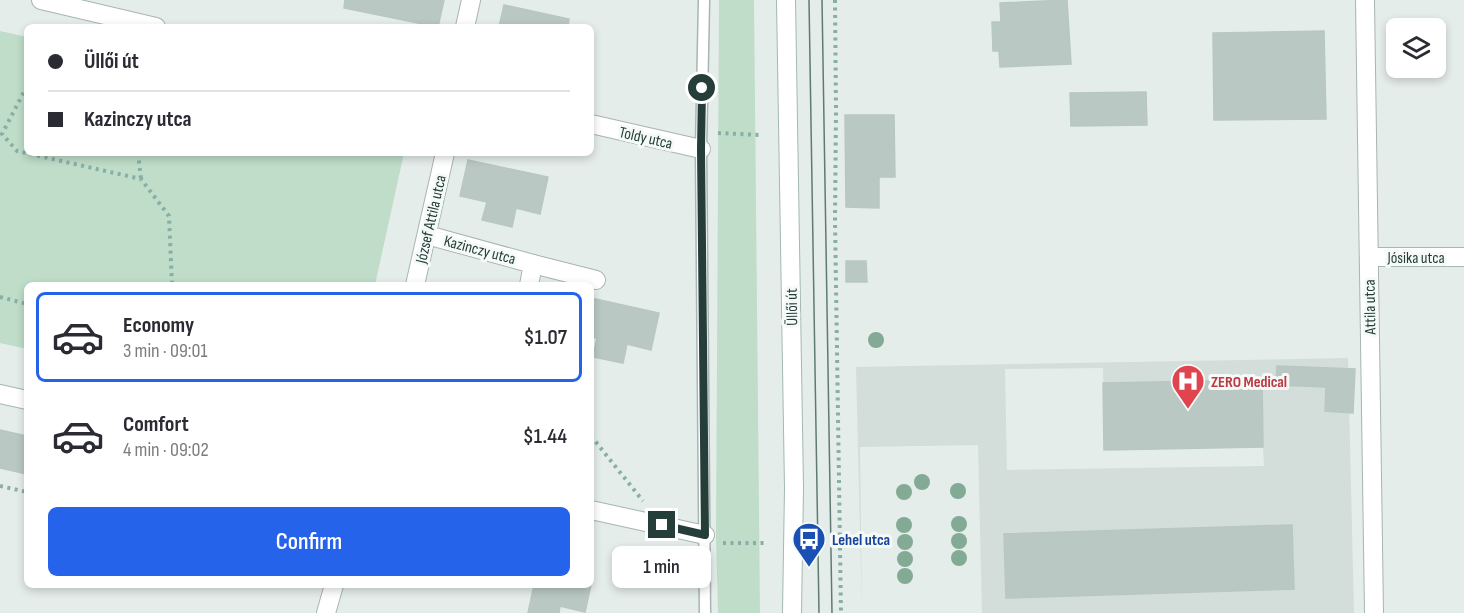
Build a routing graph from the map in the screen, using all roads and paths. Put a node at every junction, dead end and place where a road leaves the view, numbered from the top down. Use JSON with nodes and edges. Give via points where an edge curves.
{"nodes":[{"id":1,"x":41,"y":0,"type":"edge"},
{"id":2,"x":471,"y":0,"type":"edge"},
{"id":3,"x":704,"y":0,"type":"edge"},
{"id":4,"x":786,"y":0,"type":"edge"},
{"id":5,"x":834,"y":0,"type":"edge"},
{"id":6,"x":1365,"y":0,"type":"edge"},
{"id":7,"x":143,"y":24,"type":"edge"},
{"id":8,"x":466,"y":24,"type":"edge"},
{"id":9,"x":24,"y":92,"type":"edge"},
{"id":10,"x":594,"y":124,"type":"edge"},
{"id":11,"x":759,"y":135,"type":"dead end"},
{"id":12,"x":701,"y":141,"type":"junction"},
{"id":13,"x":24,"y":153,"type":"edge"},
{"id":14,"x":39,"y":156,"type":"edge"},
{"id":15,"x":138,"y":156,"type":"edge"},
{"id":16,"x":444,"y":156,"type":"edge"},
{"id":17,"x":141,"y":179,"type":"junction"},
{"id":18,"x":427,"y":235,"type":"junction"},
{"id":19,"x":1368,"y":257,"type":"junction"},
{"id":20,"x":1464,"y":257,"type":"edge"},
{"id":21,"x":533,"y":264,"type":"junction"},
{"id":22,"x":596,"y":280,"type":"dead end"},
{"id":23,"x":172,"y":282,"type":"edge"},
{"id":24,"x":416,"y":282,"type":"edge"},
{"id":25,"x":530,"y":282,"type":"edge"},
{"id":26,"x":0,"y":297,"type":"edge"},
{"id":27,"x":24,"y":303,"type":"edge"},
{"id":28,"x":0,"y":394,"type":"edge"},
{"id":29,"x":24,"y":399,"type":"edge"},
{"id":30,"x":594,"y":440,"type":"edge"},
{"id":31,"x":0,"y":486,"type":"edge"},
{"id":32,"x":24,"y":491,"type":"edge"},
{"id":33,"x":594,"y":511,"type":"edge"},
{"id":34,"x":662,"y":525,"type":"junction"},
{"id":35,"x":705,"y":539,"type":"junction"},
{"id":36,"x":764,"y":543,"type":"dead end"},
{"id":37,"x":333,"y":588,"type":"edge"},
{"id":38,"x":326,"y":613,"type":"edge"},
{"id":39,"x":705,"y":613,"type":"edge"},
{"id":40,"x":792,"y":613,"type":"edge"},
{"id":41,"x":841,"y":613,"type":"edge"},
{"id":42,"x":1374,"y":613,"type":"edge"}],
"edges":[{"from":1,"to":7,"type":"street"},
{"from":2,"to":8,"type":"street"},
{"from":3,"to":12,"type":"lane"},
{"from":4,"to":40,"type":"street","name":"Üllői út","via":[[794,488]]},
{"from":5,"to":41,"type":"path"},
{"from":6,"to":19,"type":"street","name":"Attila utca"},
{"from":9,"to":13,"type":"path","via":[[2,134],[17,151]]},
{"from":10,"to":12,"type":"street","name":"Toldy utca"},
{"from":11,"to":12,"type":"path"},
{"from":12,"to":35,"type":"lane"},
{"from":14,"to":17,"type":"path"},
{"from":15,"to":17,"type":"path"},
{"from":16,"to":18,"type":"street","name":"József Attila utca"},
{"from":17,"to":23,"type":"path","via":[[169,216]]},
{"from":18,"to":21,"type":"street","name":"Kazinczy utca"},
{"from":18,"to":24,"type":"street","name":"József Attila utca"},
{"from":19,"to":20,"type":"street","name":"Jósika utca"},
{"from":19,"to":42,"type":"street","name":"Attila utca"},
{"from":21,"to":22,"type":"street","name":"Kazinczy utca"},
{"from":21,"to":25,"type":"street","name":"Kazinczy utca"},
{"from":26,"to":27,"type":"path"},
{"from":28,"to":29,"type":"street"},
{"from":30,"to":34,"type":"path"},
{"from":31,"to":32,"type":"path"},
{"from":33,"to":34,"type":"street"},
{"from":34,"to":35,"type":"street"},
{"from":35,"to":36,"type":"path"},
{"from":35,"to":39,"type":"lane"},
{"from":37,"to":38,"type":"street"}]}
